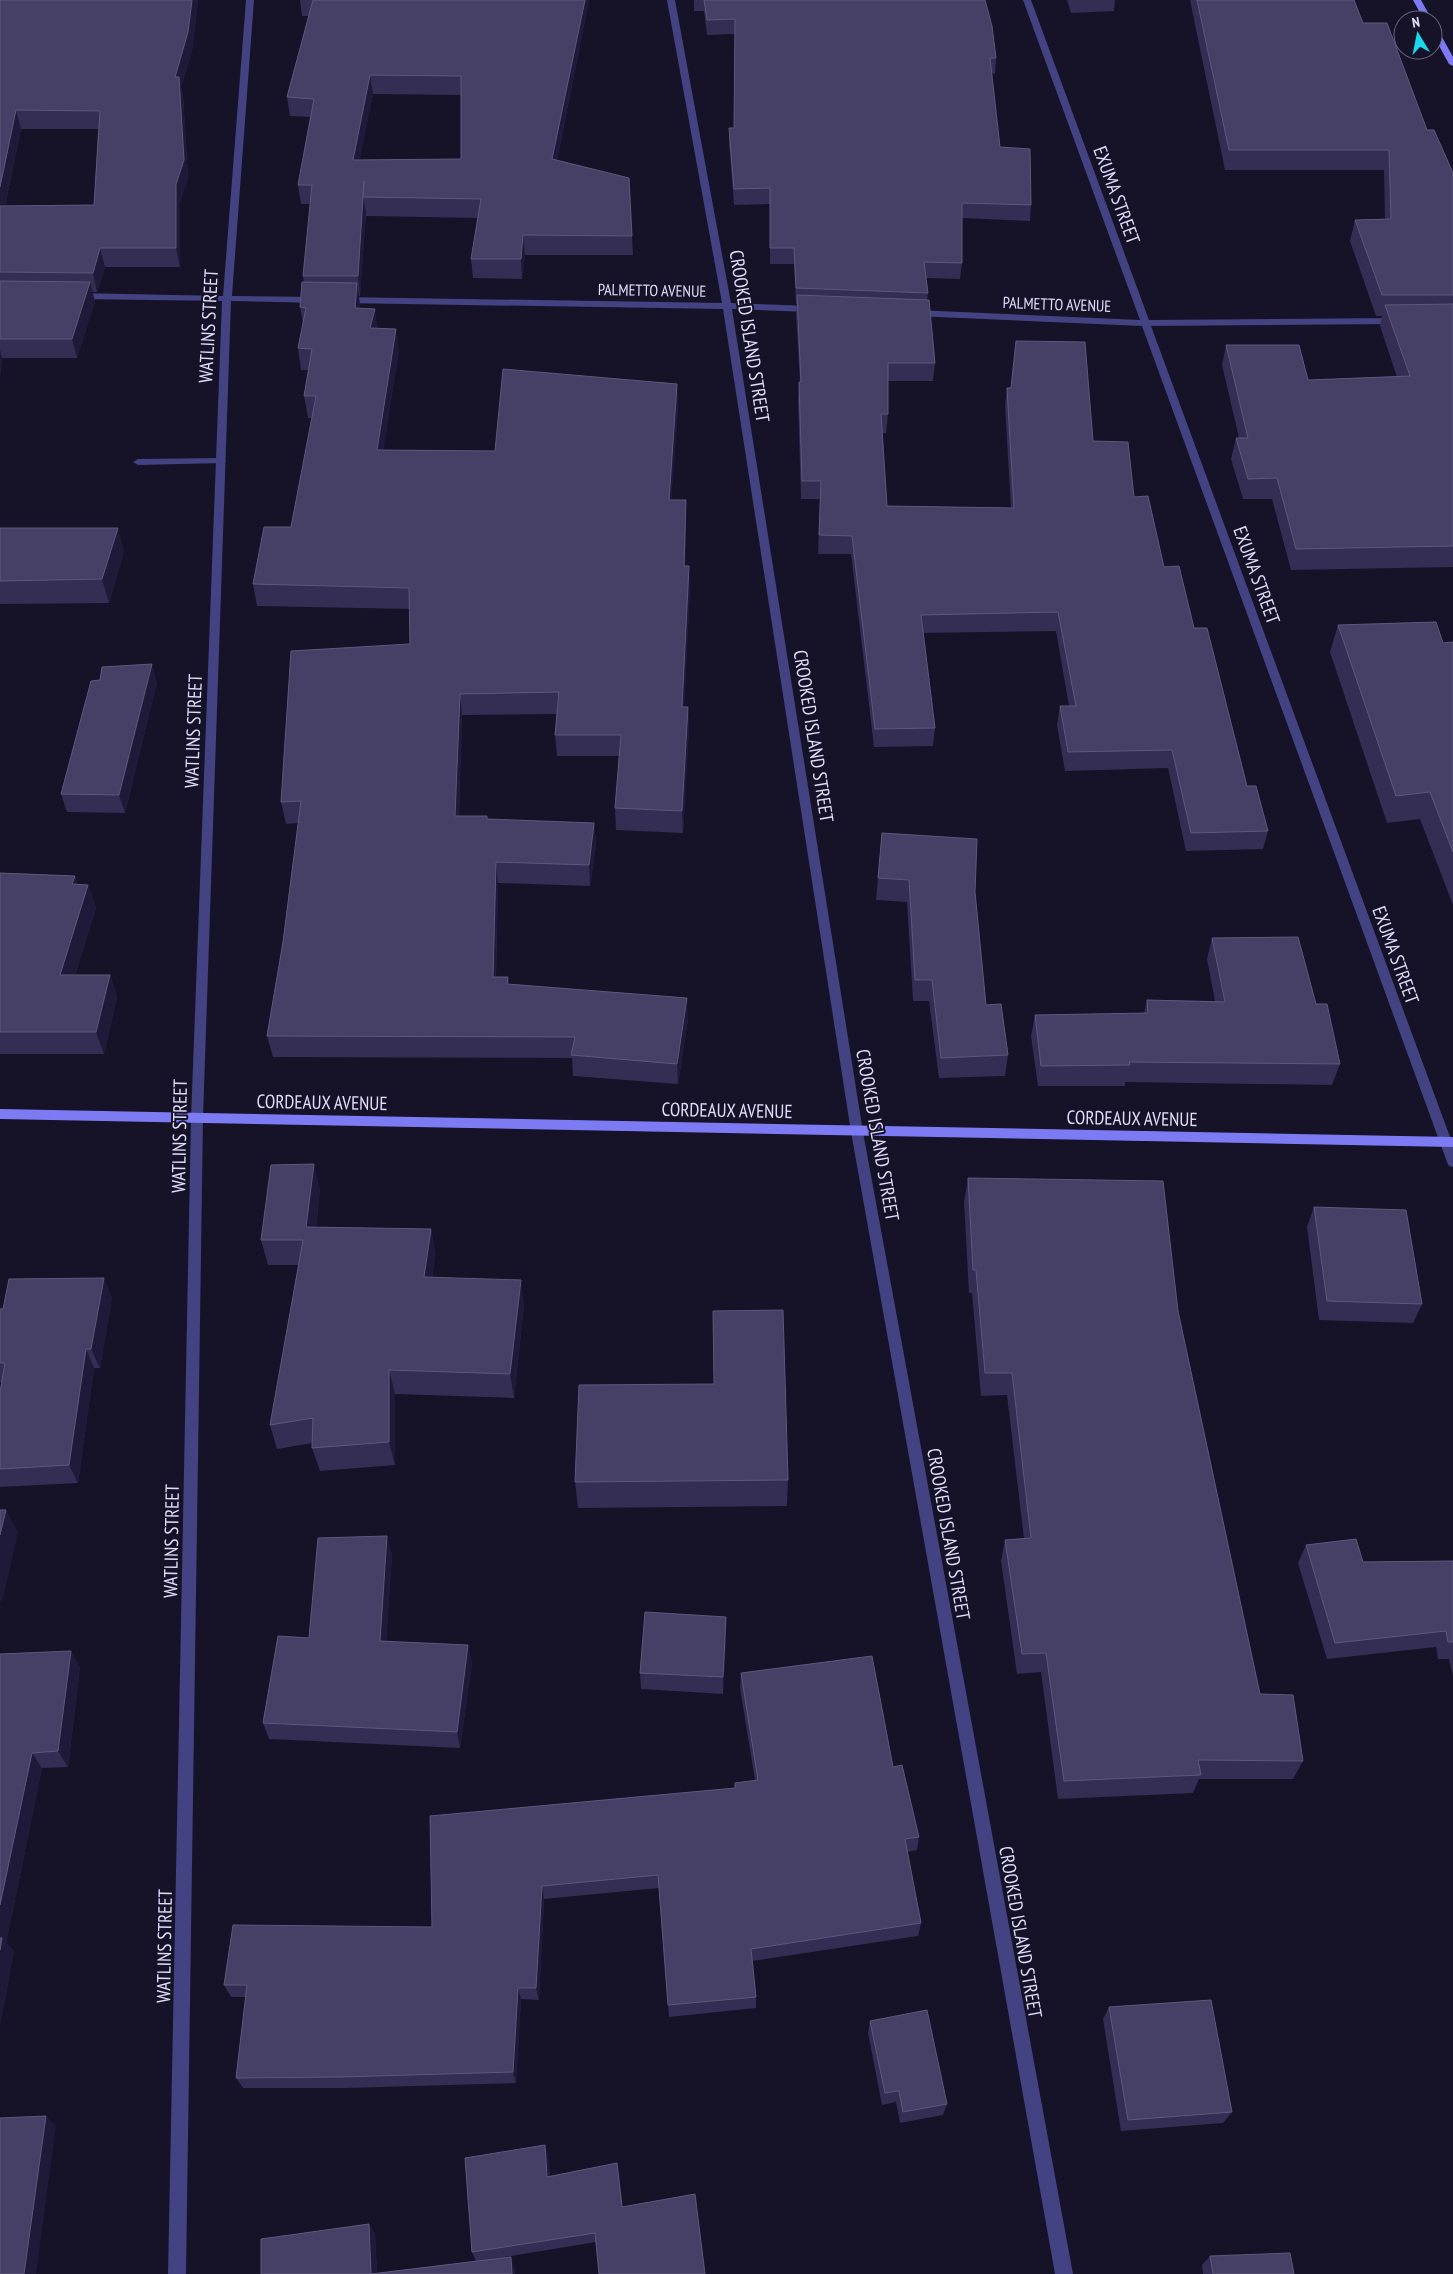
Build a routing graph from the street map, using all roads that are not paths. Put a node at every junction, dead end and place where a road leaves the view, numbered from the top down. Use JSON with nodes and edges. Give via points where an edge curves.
{"nodes":[{"id":1,"x":250,"y":0,"type":"edge"},
{"id":2,"x":671,"y":0,"type":"edge"},
{"id":3,"x":1027,"y":0,"type":"edge"},
{"id":4,"x":1443,"y":46,"type":"edge"},
{"id":5,"x":1453,"y":64,"type":"edge"},
{"id":6,"x":69,"y":296,"type":"edge"},
{"id":7,"x":227,"y":299,"type":"junction"},
{"id":8,"x":727,"y":306,"type":"junction"},
{"id":9,"x":827,"y":310,"type":"edge"},
{"id":10,"x":906,"y":313,"type":"edge"},
{"id":11,"x":1403,"y":321,"type":"edge"},
{"id":12,"x":1146,"y":323,"type":"junction"},
{"id":13,"x":221,"y":461,"type":"junction"},
{"id":14,"x":138,"y":462,"type":"dead end"},
{"id":15,"x":0,"y":1114,"type":"edge"},
{"id":16,"x":198,"y":1118,"type":"junction"},
{"id":17,"x":857,"y":1132,"type":"junction"},
{"id":18,"x":1449,"y":1142,"type":"edge"},
{"id":19,"x":1453,"y":1162,"type":"edge"},
{"id":20,"x":177,"y":2274,"type":"edge"},
{"id":21,"x":1064,"y":2274,"type":"edge"}],
"edges":[{"from":1,"to":7,"type":"street","name":"WATLINS STREET"},
{"from":2,"to":8,"type":"street","name":"CROOKED ISLAND STREET"},
{"from":3,"to":12,"type":"street","name":"EXUMA STREET"},
{"from":4,"to":5,"type":"street"},
{"from":6,"to":7,"type":"street","name":"PALMETTO AVENUE"},
{"from":7,"to":8,"type":"street","name":"PALMETTO AVENUE"},
{"from":7,"to":13,"type":"street","name":"WATLINS STREET"},
{"from":8,"to":9,"type":"street","name":"PALMETTO AVENUE"},
{"from":8,"to":17,"type":"street","name":"CROOKED ISLAND STREET"},
{"from":10,"to":12,"type":"street","name":"PALMETTO AVENUE"},
{"from":11,"to":12,"type":"street","name":"PALMETTO AVENUE"},
{"from":12,"to":18,"type":"street","name":"EXUMA STREET"},
{"from":13,"to":14,"type":"street"},
{"from":13,"to":16,"type":"street","name":"WATLINS STREET"},
{"from":15,"to":16,"type":"street","name":"CORDEAUX AVENUE"},
{"from":16,"to":17,"type":"street","name":"CORDEAUX AVENUE"},
{"from":16,"to":20,"type":"street","name":"WATLINS STREET"},
{"from":17,"to":18,"type":"street","name":"CORDEAUX AVENUE"},
{"from":17,"to":21,"type":"street","name":"CROOKED ISLAND STREET"},
{"from":18,"to":19,"type":"street","name":"EXUMA STREET"}]}
